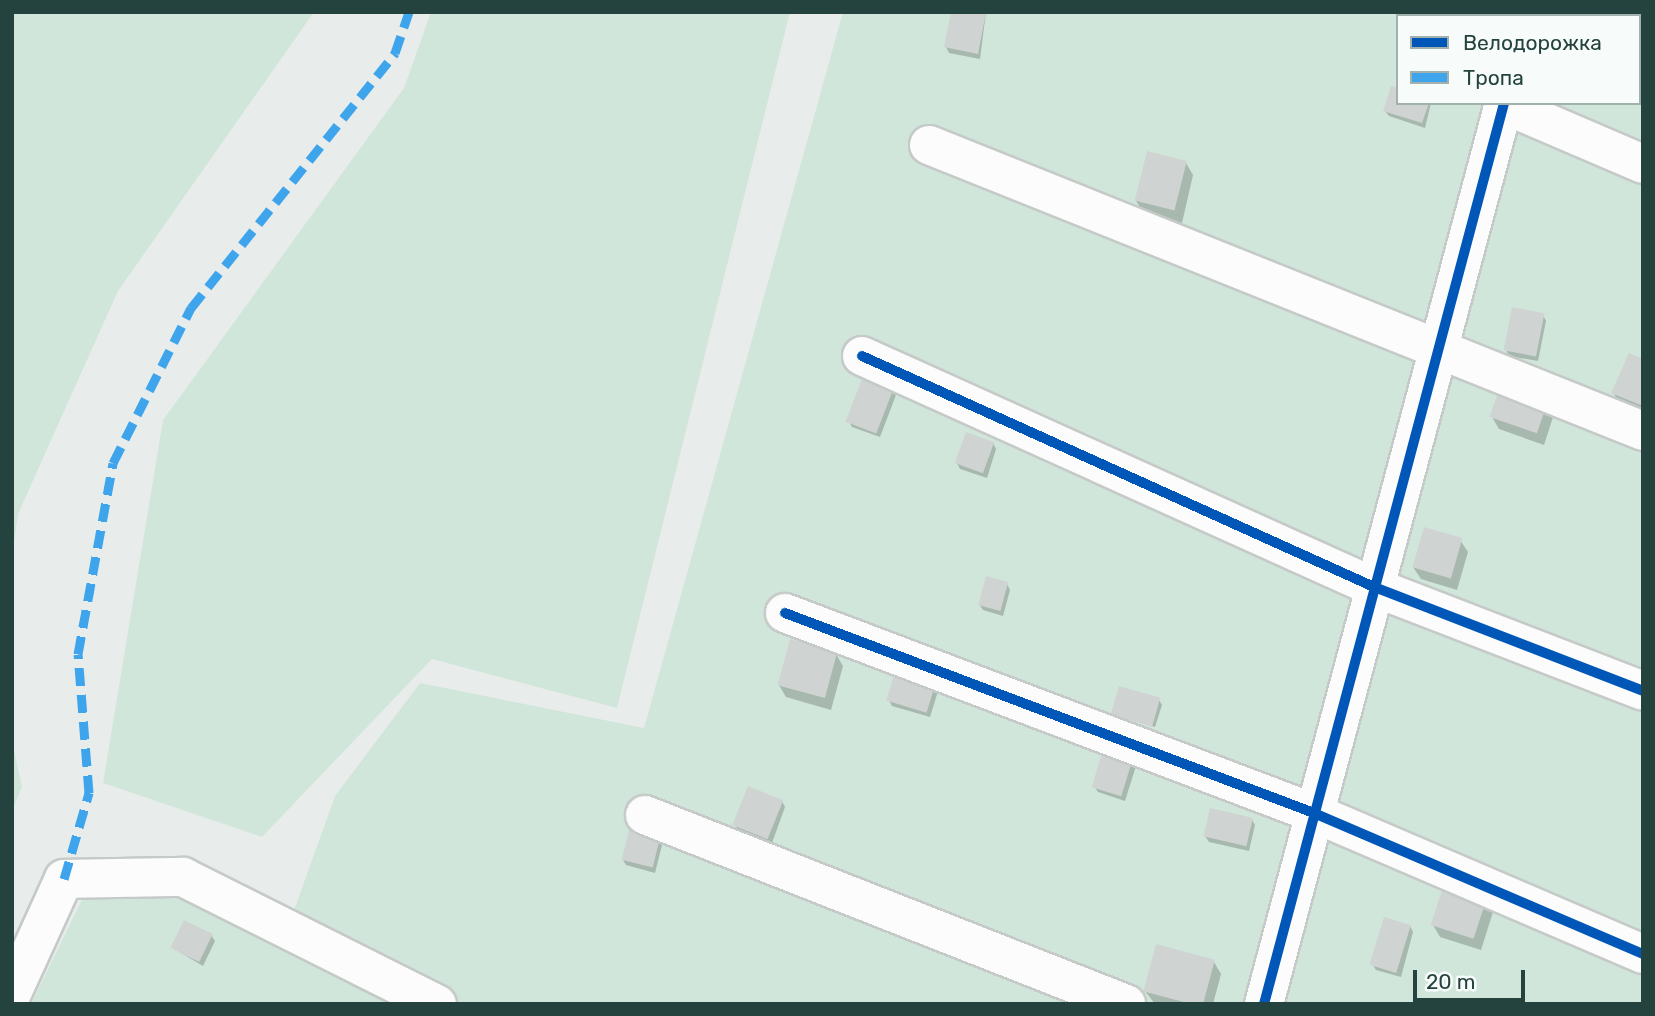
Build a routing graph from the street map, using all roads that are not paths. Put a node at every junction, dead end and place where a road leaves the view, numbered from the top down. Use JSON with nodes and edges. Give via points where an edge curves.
{"nodes":[{"id":1,"x":1503,"y":105,"type":"edge"},
{"id":2,"x":1509,"y":105,"type":"edge"},
{"id":3,"x":929,"y":145,"type":"dead end"},
{"id":4,"x":1643,"y":163,"type":"edge"},
{"id":5,"x":1437,"y":347,"type":"junction"},
{"id":6,"x":862,"y":356,"type":"dead end"},
{"id":7,"x":1643,"y":431,"type":"edge"},
{"id":8,"x":1374,"y":587,"type":"junction"},
{"id":9,"x":785,"y":613,"type":"dead end"},
{"id":10,"x":1643,"y":691,"type":"edge"},
{"id":11,"x":1314,"y":813,"type":"junction"},
{"id":12,"x":645,"y":815,"type":"dead end"},
{"id":13,"x":1643,"y":954,"type":"edge"},
{"id":14,"x":12,"y":993,"type":"edge"},
{"id":15,"x":438,"y":1004,"type":"edge"},
{"id":16,"x":1126,"y":1004,"type":"edge"},
{"id":17,"x":1264,"y":1004,"type":"edge"}],
"edges":[{"from":1,"to":5,"type":"street"},
{"from":2,"to":4,"type":"street"},
{"from":3,"to":5,"type":"street"},
{"from":5,"to":7,"type":"street"},
{"from":5,"to":8,"type":"street"},
{"from":6,"to":8,"type":"street"},
{"from":8,"to":10,"type":"street"},
{"from":8,"to":11,"type":"street"},
{"from":9,"to":11,"type":"street"},
{"from":11,"to":13,"type":"street"},
{"from":11,"to":17,"type":"street"},
{"from":12,"to":16,"type":"street"},
{"from":14,"to":15,"type":"street","via":[[64,879],[183,877]]}]}
